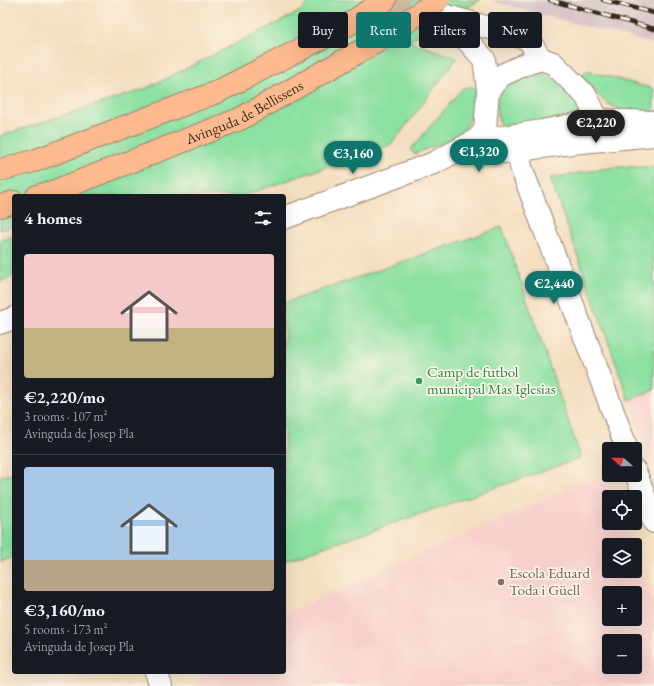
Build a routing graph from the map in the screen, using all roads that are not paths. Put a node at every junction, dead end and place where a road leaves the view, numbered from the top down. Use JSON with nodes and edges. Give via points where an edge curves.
{"nodes":[{"id":1,"x":385,"y":0,"type":"edge"},
{"id":2,"x":438,"y":0,"type":"edge"},
{"id":3,"x":541,"y":59,"type":"junction"},
{"id":4,"x":488,"y":90,"type":"junction"},
{"id":5,"x":598,"y":120,"type":"junction"},
{"id":6,"x":654,"y":122,"type":"edge"},
{"id":7,"x":654,"y":135,"type":"edge"},
{"id":8,"x":476,"y":141,"type":"junction"},
{"id":9,"x":572,"y":143,"type":"junction"},
{"id":10,"x":518,"y":150,"type":"junction"},
{"id":11,"x":434,"y":163,"type":"junction"},
{"id":12,"x":0,"y":170,"type":"edge"},
{"id":13,"x":44,"y":194,"type":"edge"},
{"id":14,"x":12,"y":203,"type":"edge"},
{"id":15,"x":0,"y":206,"type":"edge"},
{"id":16,"x":286,"y":217,"type":"edge"},
{"id":17,"x":12,"y":319,"type":"edge"},
{"id":18,"x":0,"y":323,"type":"edge"},
{"id":19,"x":624,"y":442,"type":"edge"},
{"id":20,"x":639,"y":482,"type":"edge"},
{"id":21,"x":654,"y":522,"type":"edge"},
{"id":22,"x":157,"y":674,"type":"edge"},
{"id":23,"x":161,"y":686,"type":"edge"}],
"edges":[{"from":1,"to":12,"type":"main road","name":"Avinguda de Bellissens","via":[[346,26],[217,92],[34,160]]},
{"from":2,"to":13,"type":"main road","name":"Avinguda de Bellissens","bridge":true,"via":[[385,37],[240,119]]},
{"from":3,"to":4,"type":"street","via":[[502,75]]},
{"from":3,"to":4,"type":"street","via":[[528,39],[444,15],[484,59]]},
{"from":3,"to":5,"type":"street","via":[[553,63],[586,96]]},
{"from":4,"to":8,"type":"street","via":[[486,131]]},
{"from":5,"to":6,"type":"street"},
{"from":5,"to":8,"type":"street"},
{"from":5,"to":9,"type":"street"},
{"from":7,"to":9,"type":"street"},
{"from":8,"to":11,"type":"street"},
{"from":9,"to":10,"type":"street"},
{"from":10,"to":11,"type":"street"},
{"from":10,"to":19,"type":"street","via":[[521,167]]},
{"from":11,"to":16,"type":"street"},
{"from":14,"to":15,"type":"main road"},
{"from":17,"to":18,"type":"street"},
{"from":20,"to":21,"type":"street"},
{"from":22,"to":23,"type":"street"}]}
